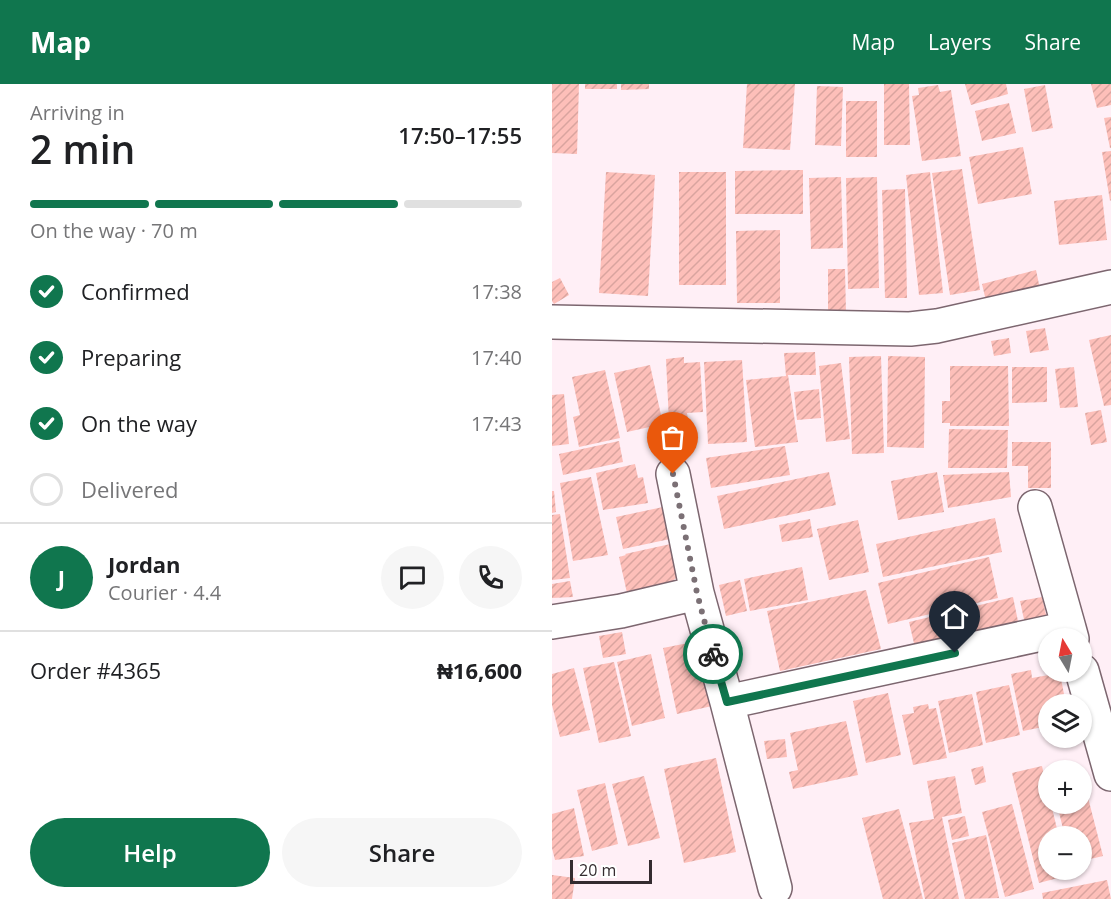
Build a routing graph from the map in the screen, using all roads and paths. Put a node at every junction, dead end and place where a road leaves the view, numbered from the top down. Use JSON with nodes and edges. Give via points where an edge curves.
{"nodes":[{"id":1,"x":1111,"y":287,"type":"edge"},
{"id":2,"x":552,"y":322,"type":"edge"},
{"id":3,"x":673,"y":474,"type":"dead end"},
{"id":4,"x":1035,"y":507,"type":"dead end"},
{"id":5,"x":697,"y":593,"type":"junction"},
{"id":6,"x":552,"y":622,"type":"edge"},
{"id":7,"x":1069,"y":628,"type":"edge"},
{"id":8,"x":1038,"y":641,"type":"edge"},
{"id":9,"x":1085,"y":682,"type":"edge"},
{"id":10,"x":727,"y":702,"type":"junction"},
{"id":11,"x":1111,"y":774,"type":"edge"},
{"id":12,"x":775,"y":888,"type":"dead end"}],
"edges":[{"from":1,"to":2,"type":"street","via":[[910,329]]},
{"from":3,"to":5,"type":"street"},
{"from":4,"to":7,"type":"street"},
{"from":5,"to":6,"type":"street"},
{"from":5,"to":10,"type":"street"},
{"from":8,"to":10,"type":"street"},
{"from":9,"to":11,"type":"street"},
{"from":10,"to":12,"type":"street"}]}
